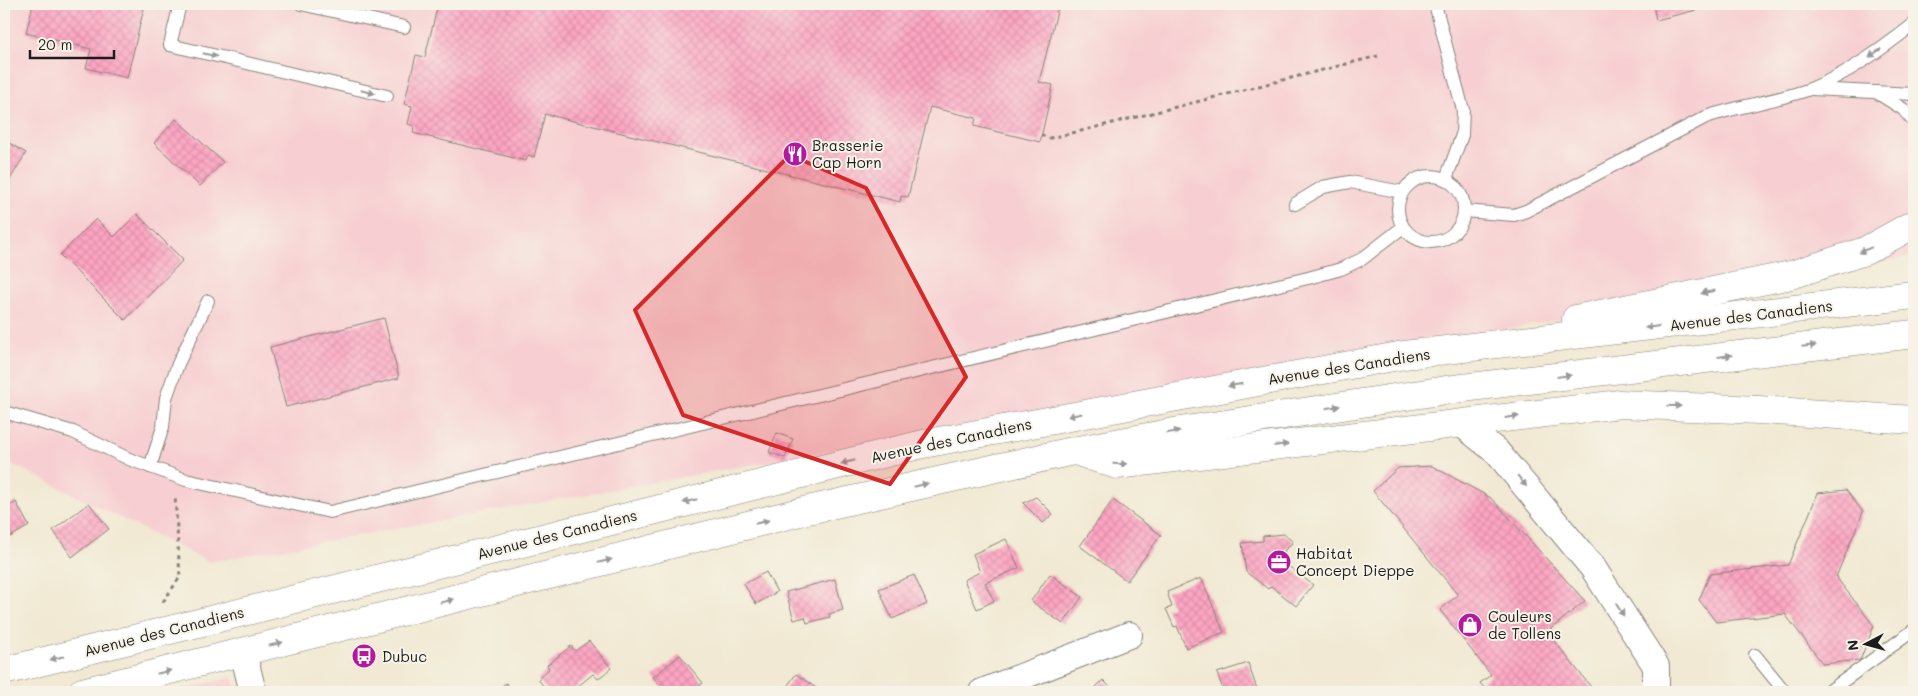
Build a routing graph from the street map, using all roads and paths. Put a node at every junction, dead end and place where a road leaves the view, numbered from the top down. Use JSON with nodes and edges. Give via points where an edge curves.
{"nodes":[{"id":1,"x":180,"y":4,"type":"edge"},
{"id":2,"x":300,"y":4,"type":"edge"},
{"id":3,"x":1435,"y":4,"type":"edge"},
{"id":4,"x":346,"y":9,"type":"edge"},
{"id":5,"x":1914,"y":24,"type":"edge"},
{"id":6,"x":404,"y":27,"type":"dead end"},
{"id":7,"x":1378,"y":56,"type":"dead end"},
{"id":8,"x":1809,"y":89,"type":"junction"},
{"id":9,"x":1874,"y":91,"type":"junction"},
{"id":10,"x":1914,"y":94,"type":"edge"},
{"id":11,"x":387,"y":96,"type":"dead end"},
{"id":12,"x":1914,"y":122,"type":"edge"},
{"id":13,"x":1041,"y":135,"type":"dead end"},
{"id":14,"x":1446,"y":179,"type":"junction"},
{"id":15,"x":1402,"y":192,"type":"junction"},
{"id":16,"x":1295,"y":204,"type":"dead end"},
{"id":17,"x":1464,"y":211,"type":"junction"},
{"id":18,"x":1912,"y":223,"type":"edge"},
{"id":19,"x":1403,"y":226,"type":"junction"},
{"id":20,"x":1903,"y":296,"type":"edge"},
{"id":21,"x":208,"y":301,"type":"dead end"},
{"id":22,"x":1914,"y":334,"type":"edge"},
{"id":23,"x":1404,"y":355,"type":"junction"},
{"id":24,"x":4,"y":412,"type":"edge"},
{"id":25,"x":1914,"y":420,"type":"edge"},
{"id":26,"x":1462,"y":424,"type":"junction"},
{"id":27,"x":1074,"y":451,"type":"junction"},
{"id":28,"x":150,"y":467,"type":"junction"},
{"id":29,"x":174,"y":476,"type":"junction"},
{"id":30,"x":159,"y":608,"type":"dead end"},
{"id":31,"x":1914,"y":630,"type":"edge"},
{"id":32,"x":1129,"y":635,"type":"dead end"},
{"id":33,"x":243,"y":652,"type":"junction"},
{"id":34,"x":1755,"y":655,"type":"dead end"},
{"id":35,"x":4,"y":671,"type":"edge"},
{"id":36,"x":82,"y":692,"type":"edge"},
{"id":37,"x":254,"y":692,"type":"edge"},
{"id":38,"x":982,"y":692,"type":"edge"},
{"id":39,"x":1656,"y":692,"type":"edge"},
{"id":40,"x":1786,"y":692,"type":"edge"},
{"id":41,"x":1828,"y":692,"type":"edge"}],
"edges":[{"from":1,"to":11,"type":"lane","one_way":true,"via":[[170,45]]},
{"from":2,"to":4,"type":"lane"},
{"from":3,"to":14,"type":"lane","via":[[1463,110],[1462,135]]},
{"from":4,"to":6,"type":"lane"},
{"from":5,"to":8,"type":"lane","one_way":true,"via":[[1860,64]]},
{"from":7,"to":13,"type":"path","via":[[1081,131],[1050,138]]},
{"from":8,"to":9,"type":"lane"},
{"from":8,"to":17,"type":"lane","via":[[1706,117],[1514,215]]},
{"from":9,"to":10,"type":"lane"},
{"from":9,"to":12,"type":"lane","via":[[1903,109]]},
{"from":14,"to":15,"type":"lane","via":[[1421,177],[1410,182]]},
{"from":14,"to":17,"type":"lane","via":[[1460,192]]},
{"from":15,"to":16,"type":"lane","via":[[1350,182],[1323,187]]},
{"from":15,"to":19,"type":"lane","via":[[1398,207]]},
{"from":17,"to":19,"type":"lane","via":[[1456,230],[1439,241],[1419,240]]},
{"from":18,"to":23,"type":"main road","one_way":true,"via":[[1865,251],[1791,275]]},
{"from":19,"to":29,"type":"lane","via":[[1362,259],[1308,278],[330,512]]},
{"from":20,"to":23,"type":"main road","name":"Avenue des Canadiens","one_way":true},
{"from":21,"to":28,"type":"lane","via":[[186,342],[169,390],[163,427]]},
{"from":27,"to":22,"type":"main road","one_way":true,"via":[[1180,431],[1446,390]]},
{"from":23,"to":35,"type":"main road","name":"Avenue des Canadiens","one_way":true,"via":[[923,444]]},
{"from":24,"to":28,"type":"lane","via":[[73,432]]},
{"from":26,"to":25,"type":"main road","one_way":true,"via":[[1620,404]]},
{"from":27,"to":26,"type":"main road","one_way":true,"via":[[1117,465]]},
{"from":26,"to":39,"type":"street","one_way":true,"via":[[1497,452],[1593,568],[1656,666]]},
{"from":33,"to":27,"type":"main road","one_way":true,"via":[[808,510]]},
{"from":28,"to":29,"type":"lane"},
{"from":29,"to":30,"type":"path","via":[[180,577]]},
{"from":31,"to":41,"type":"lane"},
{"from":32,"to":38,"type":"street"},
{"from":36,"to":33,"type":"main road","one_way":true},
{"from":33,"to":37,"type":"street"},
{"from":34,"to":40,"type":"lane"}]}
